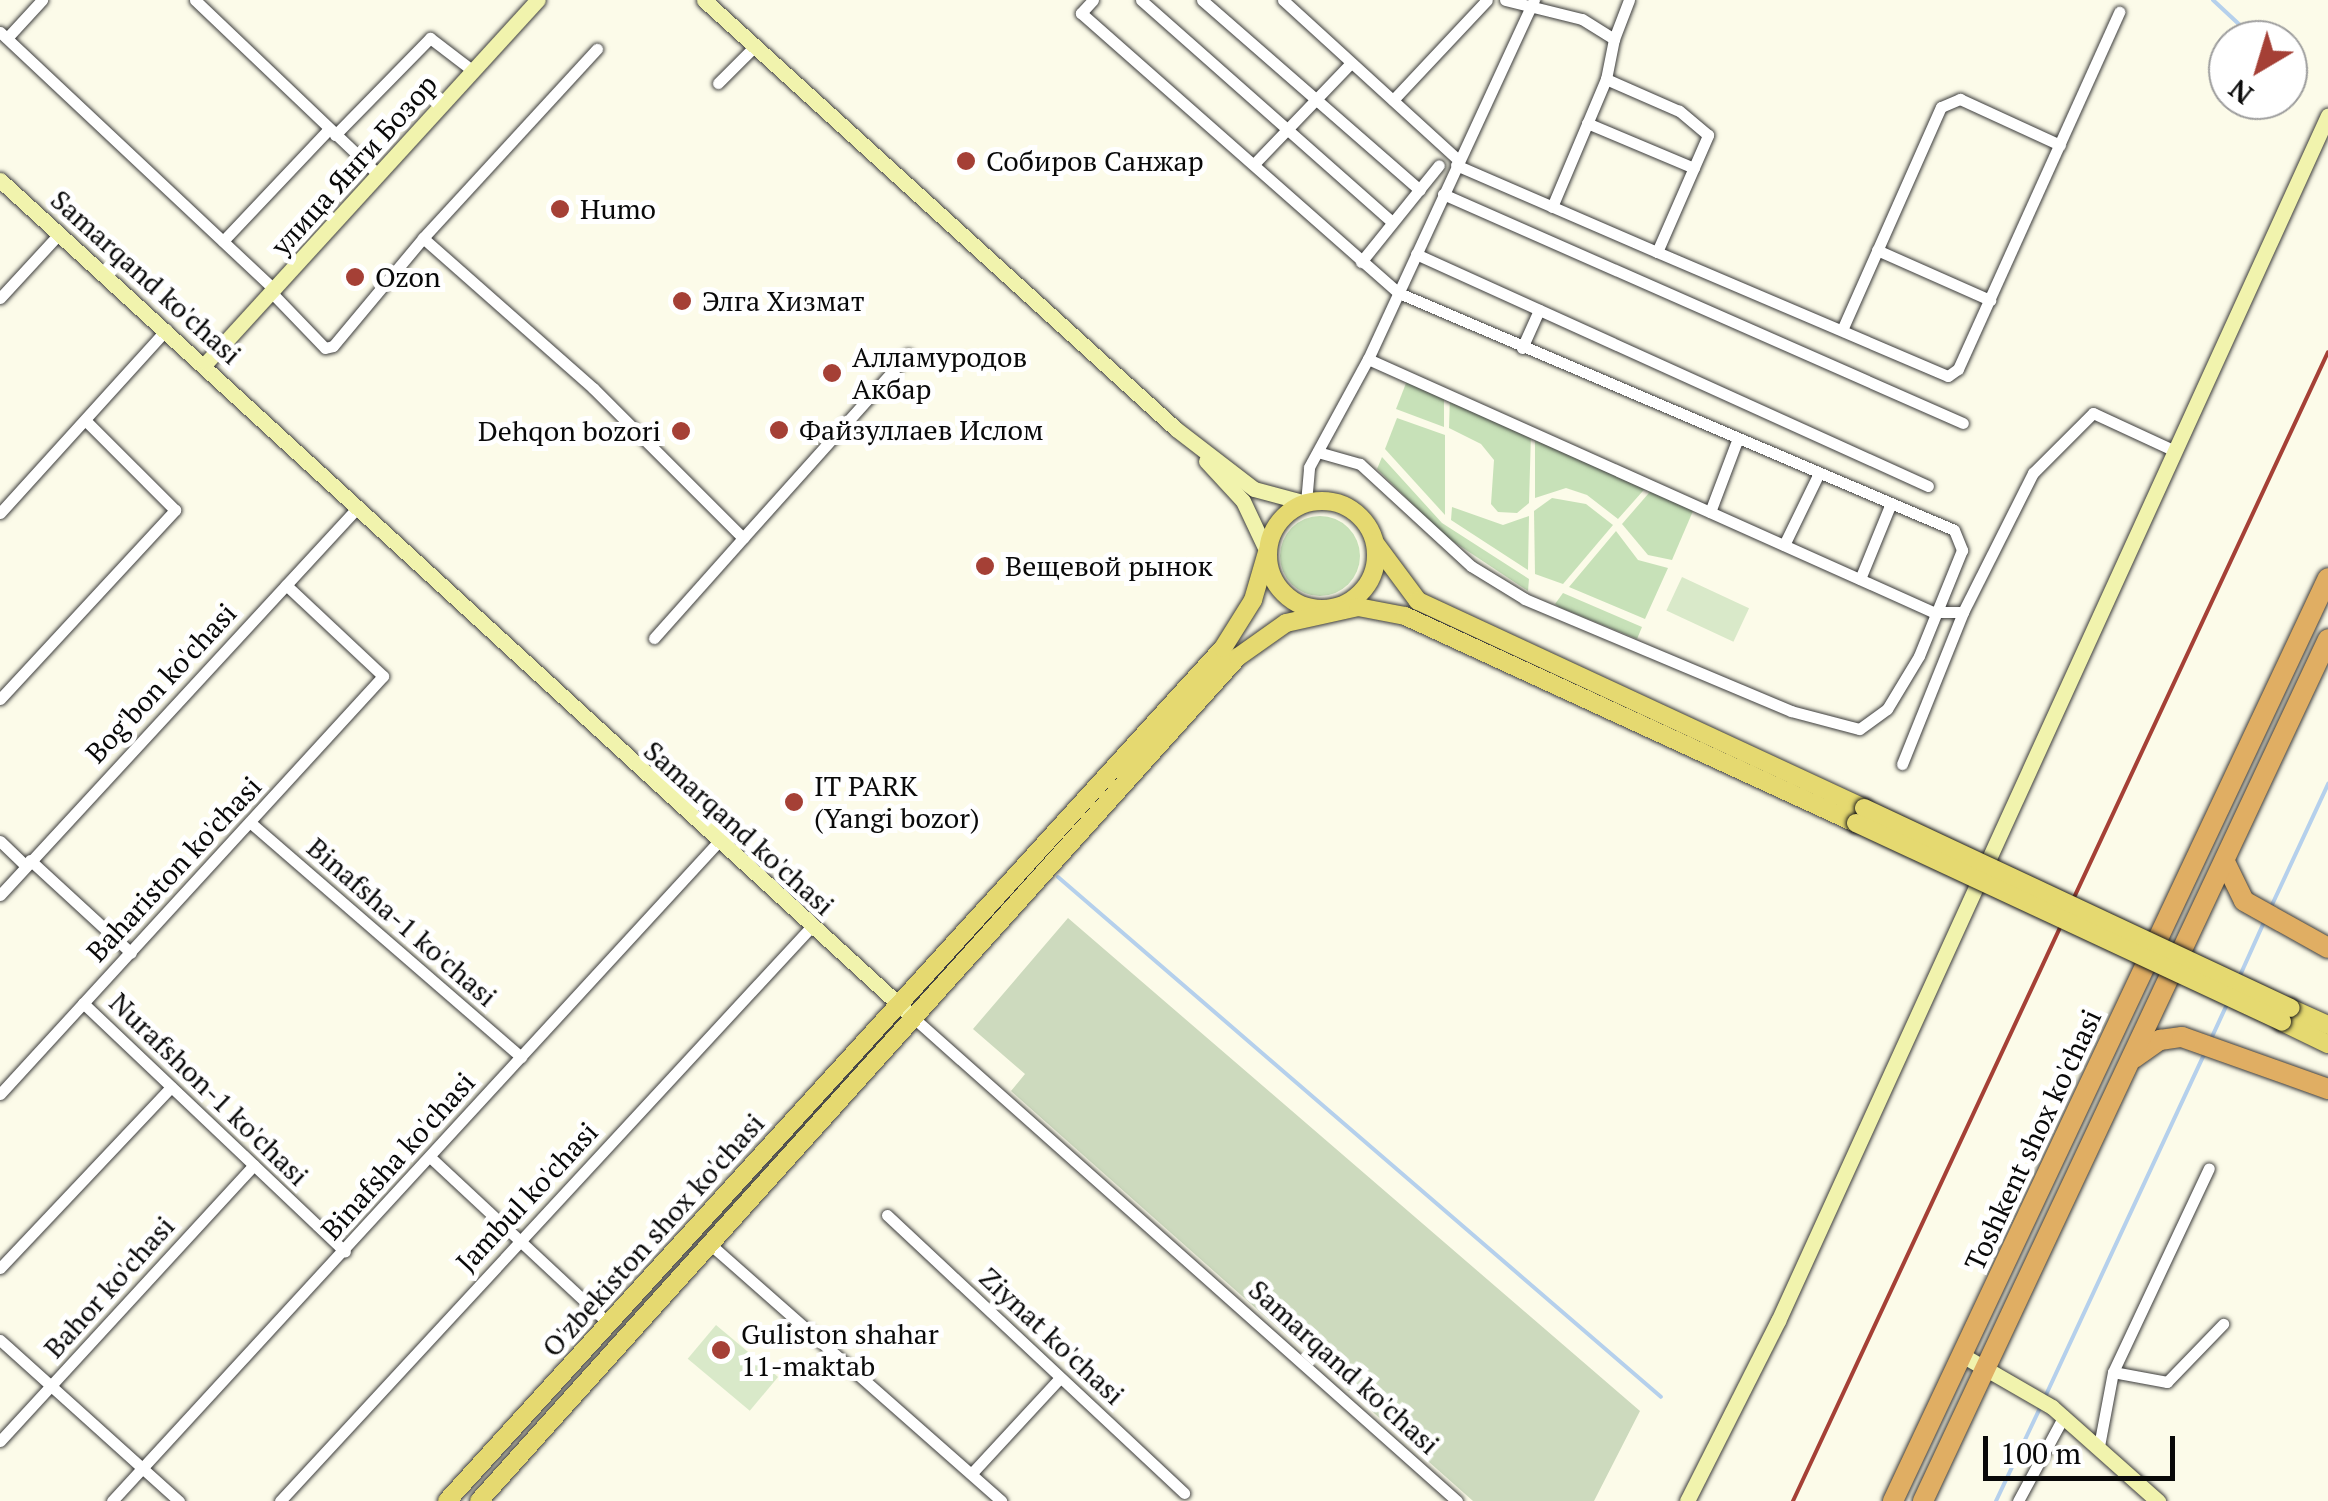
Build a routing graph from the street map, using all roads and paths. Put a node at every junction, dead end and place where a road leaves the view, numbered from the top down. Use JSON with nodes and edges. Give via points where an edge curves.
{"nodes":[{"id":1,"x":42,"y":0,"type":"edge"},
{"id":2,"x":538,"y":0,"type":"edge"},
{"id":3,"x":704,"y":0,"type":"edge"},
{"id":4,"x":1093,"y":0,"type":"edge"},
{"id":5,"x":1140,"y":0,"type":"edge"},
{"id":6,"x":1202,"y":0,"type":"edge"},
{"id":7,"x":1283,"y":0,"type":"edge"},
{"id":8,"x":1487,"y":0,"type":"edge"},
{"id":9,"x":1505,"y":0,"type":"edge"},
{"id":10,"x":1629,"y":0,"type":"edge"},
{"id":11,"x":201,"y":2,"type":"edge"},
{"id":12,"x":1532,"y":3,"type":"edge"},
{"id":13,"x":2119,"y":12,"type":"dead end"},
{"id":14,"x":4,"y":35,"type":"edge"},
{"id":15,"x":1614,"y":40,"type":"junction"},
{"id":16,"x":755,"y":46,"type":"junction"},
{"id":17,"x":597,"y":49,"type":"dead end"},
{"id":18,"x":1350,"y":63,"type":"junction"},
{"id":19,"x":473,"y":71,"type":"junction"},
{"id":20,"x":1606,"y":79,"type":"junction"},
{"id":21,"x":718,"y":83,"type":"dead end"},
{"id":22,"x":1317,"y":100,"type":"junction"},
{"id":23,"x":1393,"y":100,"type":"junction"},
{"id":24,"x":2328,"y":114,"type":"edge"},
{"id":25,"x":1587,"y":123,"type":"junction"},
{"id":26,"x":1289,"y":130,"type":"junction"},
{"id":27,"x":332,"y":132,"type":"junction"},
{"id":28,"x":2060,"y":145,"type":"junction"},
{"id":29,"x":1457,"y":163,"type":"junction"},
{"id":30,"x":1254,"y":164,"type":"junction"},
{"id":31,"x":1439,"y":165,"type":"dead end"},
{"id":32,"x":1694,"y":168,"type":"junction"},
{"id":33,"x":378,"y":175,"type":"junction"},
{"id":34,"x":0,"y":180,"type":"edge"},
{"id":35,"x":1420,"y":190,"type":"junction"},
{"id":36,"x":1443,"y":194,"type":"junction"},
{"id":37,"x":1552,"y":207,"type":"junction"},
{"id":38,"x":1392,"y":222,"type":"junction"},
{"id":39,"x":60,"y":233,"type":"junction"},
{"id":40,"x":423,"y":238,"type":"junction"},
{"id":41,"x":223,"y":241,"type":"junction"},
{"id":42,"x":1878,"y":250,"type":"junction"},
{"id":43,"x":1657,"y":252,"type":"junction"},
{"id":44,"x":1416,"y":254,"type":"junction"},
{"id":45,"x":1361,"y":262,"type":"junction"},
{"id":46,"x":273,"y":292,"type":"junction"},
{"id":47,"x":1399,"y":292,"type":"junction"},
{"id":48,"x":0,"y":298,"type":"edge"},
{"id":49,"x":1990,"y":300,"type":"junction"},
{"id":50,"x":1540,"y":310,"type":"junction"},
{"id":51,"x":167,"y":329,"type":"junction"},
{"id":52,"x":1842,"y":330,"type":"junction"},
{"id":53,"x":1522,"y":348,"type":"junction"},
{"id":54,"x":908,"y":354,"type":"dead end"},
{"id":55,"x":1368,"y":359,"type":"junction"},
{"id":56,"x":206,"y":363,"type":"junction"},
{"id":57,"x":86,"y":421,"type":"junction"},
{"id":58,"x":1963,"y":423,"type":"dead end"},
{"id":59,"x":1176,"y":429,"type":"junction"},
{"id":60,"x":1738,"y":438,"type":"junction"},
{"id":61,"x":2172,"y":450,"type":"junction"},
{"id":62,"x":1318,"y":452,"type":"junction"},
{"id":63,"x":1820,"y":473,"type":"junction"},
{"id":64,"x":1928,"y":486,"type":"dead end"},
{"id":65,"x":1306,"y":503,"type":"junction"},
{"id":66,"x":1891,"y":504,"type":"junction"},
{"id":67,"x":359,"y":506,"type":"junction"},
{"id":68,"x":1710,"y":512,"type":"junction"},
{"id":69,"x":0,"y":513,"type":"edge"},
{"id":70,"x":744,"y":538,"type":"junction"},
{"id":71,"x":1375,"y":543,"type":"junction"},
{"id":72,"x":1784,"y":545,"type":"junction"},
{"id":73,"x":1267,"y":552,"type":"junction"},
{"id":74,"x":2328,"y":578,"type":"edge"},
{"id":75,"x":1860,"y":579,"type":"junction"},
{"id":76,"x":286,"y":585,"type":"junction"},
{"id":77,"x":1333,"y":609,"type":"junction"},
{"id":78,"x":1933,"y":612,"type":"junction"},
{"id":79,"x":1962,"y":612,"type":"junction"},
{"id":80,"x":654,"y":638,"type":"dead end"},
{"id":81,"x":2325,"y":653,"type":"edge"},
{"id":82,"x":0,"y":699,"type":"edge"},
{"id":83,"x":1902,"y":764,"type":"dead end"},
{"id":84,"x":1860,"y":815,"type":"junction"},
{"id":85,"x":252,"y":824,"type":"junction"},
{"id":86,"x":1059,"y":839,"type":"junction"},
{"id":87,"x":0,"y":841,"type":"edge"},
{"id":88,"x":718,"y":842,"type":"junction"},
{"id":89,"x":28,"y":862,"type":"junction"},
{"id":90,"x":2225,"y":862,"type":"junction"},
{"id":91,"x":1025,"y":877,"type":"junction"},
{"id":92,"x":0,"y":894,"type":"edge"},
{"id":93,"x":811,"y":927,"type":"junction"},
{"id":94,"x":2328,"y":948,"type":"edge"},
{"id":95,"x":131,"y":952,"type":"junction"},
{"id":96,"x":83,"y":1003,"type":"junction"},
{"id":97,"x":900,"y":1006,"type":"junction"},
{"id":98,"x":2286,"y":1015,"type":"junction"},
{"id":99,"x":916,"y":1020,"type":"junction"},
{"id":100,"x":2328,"y":1025,"type":"edge"},
{"id":101,"x":2328,"y":1044,"type":"edge"},
{"id":102,"x":521,"y":1057,"type":"junction"},
{"id":103,"x":2132,"y":1060,"type":"junction"},
{"id":104,"x":172,"y":1087,"type":"junction"},
{"id":105,"x":2328,"y":1089,"type":"edge"},
{"id":106,"x":0,"y":1094,"type":"edge"},
{"id":107,"x":430,"y":1157,"type":"junction"},
{"id":108,"x":254,"y":1165,"type":"junction"},
{"id":109,"x":2209,"y":1168,"type":"dead end"},
{"id":110,"x":887,"y":1215,"type":"dead end"},
{"id":111,"x":520,"y":1241,"type":"junction"},
{"id":112,"x":711,"y":1245,"type":"junction"},
{"id":113,"x":344,"y":1252,"type":"junction"},
{"id":114,"x":0,"y":1268,"type":"edge"},
{"id":115,"x":610,"y":1324,"type":"junction"},
{"id":116,"x":2223,"y":1324,"type":"dead end"},
{"id":117,"x":0,"y":1340,"type":"edge"},
{"id":118,"x":1962,"y":1355,"type":"junction"},
{"id":119,"x":1988,"y":1368,"type":"junction"},
{"id":120,"x":2113,"y":1372,"type":"junction"},
{"id":121,"x":1060,"y":1378,"type":"junction"},
{"id":122,"x":51,"y":1386,"type":"junction"},
{"id":123,"x":2058,"y":1411,"type":"junction"},
{"id":124,"x":0,"y":1441,"type":"edge"},
{"id":125,"x":2098,"y":1446,"type":"junction"},
{"id":126,"x":142,"y":1468,"type":"junction"},
{"id":127,"x":972,"y":1474,"type":"junction"},
{"id":128,"x":1184,"y":1493,"type":"dead end"},
{"id":129,"x":112,"y":1501,"type":"edge"},
{"id":130,"x":179,"y":1501,"type":"edge"},
{"id":131,"x":280,"y":1501,"type":"edge"},
{"id":132,"x":447,"y":1501,"type":"edge"},
{"id":133,"x":479,"y":1501,"type":"edge"},
{"id":134,"x":1001,"y":1501,"type":"edge"},
{"id":135,"x":1456,"y":1501,"type":"edge"},
{"id":136,"x":1687,"y":1501,"type":"edge"},
{"id":137,"x":1893,"y":1501,"type":"edge"},
{"id":138,"x":1924,"y":1501,"type":"edge"},
{"id":139,"x":2018,"y":1501,"type":"edge"},
{"id":140,"x":2158,"y":1501,"type":"edge"}],
"edges":[{"from":1,"to":14,"type":"street"},
{"from":2,"to":19,"type":"street","name":"улица Янги Бозор"},
{"from":3,"to":16,"type":"street"},
{"from":4,"to":30,"type":"street","via":[[1081,13]]},
{"from":5,"to":26,"type":"street"},
{"from":6,"to":22,"type":"street"},
{"from":7,"to":18,"type":"street"},
{"from":8,"to":23,"type":"street"},
{"from":9,"to":12,"type":"street"},
{"from":10,"to":15,"type":"street"},
{"from":11,"to":27,"type":"street"},
{"from":12,"to":15,"type":"street","via":[[1582,19]]},
{"from":12,"to":29,"type":"street"},
{"from":13,"to":28,"type":"street"},
{"from":14,"to":41,"type":"street"},
{"from":15,"to":20,"type":"street"},
{"from":16,"to":21,"type":"street"},
{"from":16,"to":59,"type":"street"},
{"from":17,"to":40,"type":"street"},
{"from":18,"to":22,"type":"street"},
{"from":18,"to":23,"type":"street"},
{"from":19,"to":27,"type":"street","via":[[430,38]]},
{"from":19,"to":33,"type":"street","name":"улица Янги Бозор"},
{"from":20,"to":25,"type":"street"},
{"from":20,"to":32,"type":"street","via":[[1706,127]]},
{"from":22,"to":26,"type":"street"},
{"from":22,"to":35,"type":"street"},
{"from":23,"to":29,"type":"street"},
{"from":24,"to":61,"type":"street"},
{"from":25,"to":32,"type":"street"},
{"from":25,"to":37,"type":"street"},
{"from":26,"to":30,"type":"street"},
{"from":26,"to":38,"type":"street"},
{"from":27,"to":33,"type":"street"},
{"from":27,"to":41,"type":"street"},
{"from":28,"to":42,"type":"street","via":[[1960,99],[1941,106]]},
{"from":28,"to":49,"type":"street"},
{"from":29,"to":36,"type":"street"},
{"from":29,"to":37,"type":"street"},
{"from":30,"to":45,"type":"street"},
{"from":31,"to":35,"type":"street"},
{"from":32,"to":43,"type":"street"},
{"from":33,"to":46,"type":"street","name":"улица Янги Бозор"},
{"from":34,"to":39,"type":"street","name":"Samarqand ko'chasi"},
{"from":35,"to":38,"type":"street"},
{"from":36,"to":44,"type":"street"},
{"from":36,"to":58,"type":"street"},
{"from":37,"to":43,"type":"street"},
{"from":38,"to":45,"type":"street"},
{"from":39,"to":48,"type":"street"},
{"from":39,"to":51,"type":"street","name":"Samarqand ko'chasi"},
{"from":40,"to":46,"type":"street","via":[[333,346],[325,348]]},
{"from":40,"to":70,"type":"street","via":[[593,388]]},
{"from":41,"to":46,"type":"street"},
{"from":42,"to":49,"type":"street"},
{"from":42,"to":52,"type":"street"},
{"from":43,"to":52,"type":"street"},
{"from":44,"to":47,"type":"street"},
{"from":44,"to":50,"type":"street"},
{"from":45,"to":47,"type":"street"},
{"from":46,"to":56,"type":"street","name":"улица Янги Бозор"},
{"from":47,"to":53,"type":"street"},
{"from":47,"to":55,"type":"street"},
{"from":49,"to":52,"type":"street","via":[[1958,370],[1948,376]]},
{"from":50,"to":53,"type":"street"},
{"from":50,"to":64,"type":"street"},
{"from":51,"to":56,"type":"street","name":"Samarqand ko'chasi"},
{"from":51,"to":57,"type":"street"},
{"from":53,"to":60,"type":"street"},
{"from":54,"to":70,"type":"street"},
{"from":55,"to":62,"type":"street"},
{"from":55,"to":68,"type":"street"},
{"from":56,"to":67,"type":"street","name":"Samarqand ko'chasi"},
{"from":57,"to":69,"type":"street"},
{"from":57,"to":82,"type":"street","via":[[176,510]]},
{"from":59,"to":65,"type":"street","via":[[1254,488]]},
{"from":59,"to":73,"type":"street","via":[[1243,501]]},
{"from":60,"to":63,"type":"street"},
{"from":60,"to":68,"type":"street"},
{"from":61,"to":79,"type":"street","via":[[2092,413],[2033,473]]},
{"from":61,"to":136,"type":"street","via":[[1778,1321]]},
{"from":62,"to":65,"type":"street"},
{"from":62,"to":78,"type":"street","via":[[1360,464],[1471,566],[1525,599],[1792,711],[1859,728],[1887,709],[1919,656]]},
{"from":63,"to":66,"type":"street"},
{"from":63,"to":72,"type":"street"},
{"from":65,"to":71,"type":"main road","via":[[1345,506]]},
{"from":65,"to":73,"type":"main road","via":[[1282,518]]},
{"from":66,"to":75,"type":"street"},
{"from":66,"to":78,"type":"street","via":[[1962,540]]},
{"from":67,"to":76,"type":"street","name":"Bog'bon ko'chasi"},
{"from":67,"to":88,"type":"street","name":"Samarqand ko'chasi"},
{"from":68,"to":72,"type":"street"},
{"from":70,"to":80,"type":"street"},
{"from":71,"to":77,"type":"main road","via":[[1368,585]]},
{"from":71,"to":84,"type":"main road","via":[[1418,601]]},
{"from":72,"to":75,"type":"street"},
{"from":73,"to":77,"type":"main road","via":[[1270,572],[1286,596],[1303,607]]},
{"from":73,"to":86,"type":"main road","via":[[1235,633]]},
{"from":74,"to":118,"type":"highway","name":"Toshkent shox ko'chasi"},
{"from":75,"to":78,"type":"street"},
{"from":76,"to":85,"type":"street","name":"Bahariston ko'chasi","via":[[382,676]]},
{"from":76,"to":89,"type":"street","name":"Bog'bon ko'chasi"},
{"from":77,"to":84,"type":"main road","via":[[1382,610],[1426,624]]},
{"from":77,"to":86,"type":"main road","via":[[1286,624],[1238,656]]},
{"from":78,"to":79,"type":"street"},
{"from":79,"to":83,"type":"street"},
{"from":81,"to":90,"type":"highway","name":"Toshkent shox ko'chasi"},
{"from":84,"to":98,"type":"main road","bridge":true},
{"from":85,"to":95,"type":"street","name":"Bahariston ko'chasi"},
{"from":85,"to":102,"type":"street","name":"Binafsha-1 ko'chasi"},
{"from":86,"to":91,"type":"main road"},
{"from":87,"to":89,"type":"street"},
{"from":88,"to":93,"type":"street","name":"Samarqand ko'chasi"},
{"from":88,"to":102,"type":"street","name":"Binafsha ko'chasi"},
{"from":89,"to":92,"type":"street","name":"Bog'bon ko'chasi"},
{"from":89,"to":95,"type":"street"},
{"from":90,"to":94,"type":"highway","via":[[2233,889],[2253,906]]},
{"from":90,"to":103,"type":"highway","name":"Toshkent shox ko'chasi"},
{"from":91,"to":97,"type":"main road","name":"O'zbekiston shox ko'chasi"},
{"from":91,"to":99,"type":"main road","name":"O'zbekiston shox ko'chasi"},
{"from":93,"to":97,"type":"street","name":"Samarqand ko'chasi"},
{"from":93,"to":111,"type":"street","name":"Jambul ko'chasi"},
{"from":95,"to":96,"type":"street","name":"Bahariston ko'chasi"},
{"from":96,"to":104,"type":"street","name":"Nurafshon-1 ko'chasi"},
{"from":96,"to":106,"type":"street","name":"Bahariston ko'chasi"},
{"from":97,"to":99,"type":"street","name":"Samarqand ko'chasi"},
{"from":97,"to":115,"type":"main road","name":"O'zbekiston shox ko'chasi"},
{"from":98,"to":100,"type":"main road"},
{"from":98,"to":101,"type":"main road"},
{"from":99,"to":112,"type":"main road","name":"O'zbekiston shox ko'chasi"},
{"from":99,"to":135,"type":"street","name":"Samarqand ko'chasi"},
{"from":102,"to":107,"type":"street","name":"Binafsha ko'chasi"},
{"from":103,"to":105,"type":"highway","via":[[2160,1040],[2192,1040]]},
{"from":103,"to":119,"type":"highway","name":"Toshkent shox ko'chasi"},
{"from":104,"to":108,"type":"street","name":"Nurafshon-1 ko'chasi"},
{"from":104,"to":114,"type":"street"},
{"from":107,"to":111,"type":"street"},
{"from":107,"to":113,"type":"street","name":"Binafsha ko'chasi"},
{"from":108,"to":113,"type":"street","name":"Nurafshon-1 ko'chasi"},
{"from":108,"to":122,"type":"street","name":"Bahor ko'chasi"},
{"from":109,"to":120,"type":"street"},
{"from":110,"to":121,"type":"street","name":"Ziynat ko'chasi"},
{"from":111,"to":115,"type":"street"},
{"from":111,"to":131,"type":"street","name":"Jambul ko'chasi"},
{"from":112,"to":127,"type":"street"},
{"from":112,"to":133,"type":"main road","name":"O'zbekiston shox ko'chasi"},
{"from":113,"to":126,"type":"street","name":"Binafsha ko'chasi"},
{"from":115,"to":132,"type":"main road","name":"O'zbekiston shox ko'chasi"},
{"from":116,"to":120,"type":"street","via":[[2176,1377],[2157,1382]]},
{"from":117,"to":122,"type":"street"},
{"from":118,"to":119,"type":"street"},
{"from":118,"to":137,"type":"highway","name":"Toshkent shox ko'chasi"},
{"from":119,"to":123,"type":"street"},
{"from":119,"to":138,"type":"highway","name":"Toshkent shox ko'chasi"},
{"from":120,"to":125,"type":"street"},
{"from":121,"to":127,"type":"street"},
{"from":121,"to":128,"type":"street","name":"Ziynat ko'chasi"},
{"from":122,"to":124,"type":"street","name":"Bahor ko'chasi"},
{"from":122,"to":126,"type":"street"},
{"from":123,"to":125,"type":"street"},
{"from":123,"to":139,"type":"street"},
{"from":125,"to":140,"type":"street"},
{"from":126,"to":129,"type":"street","name":"Binafsha ko'chasi"},
{"from":126,"to":130,"type":"street"},
{"from":127,"to":134,"type":"street"}]}
